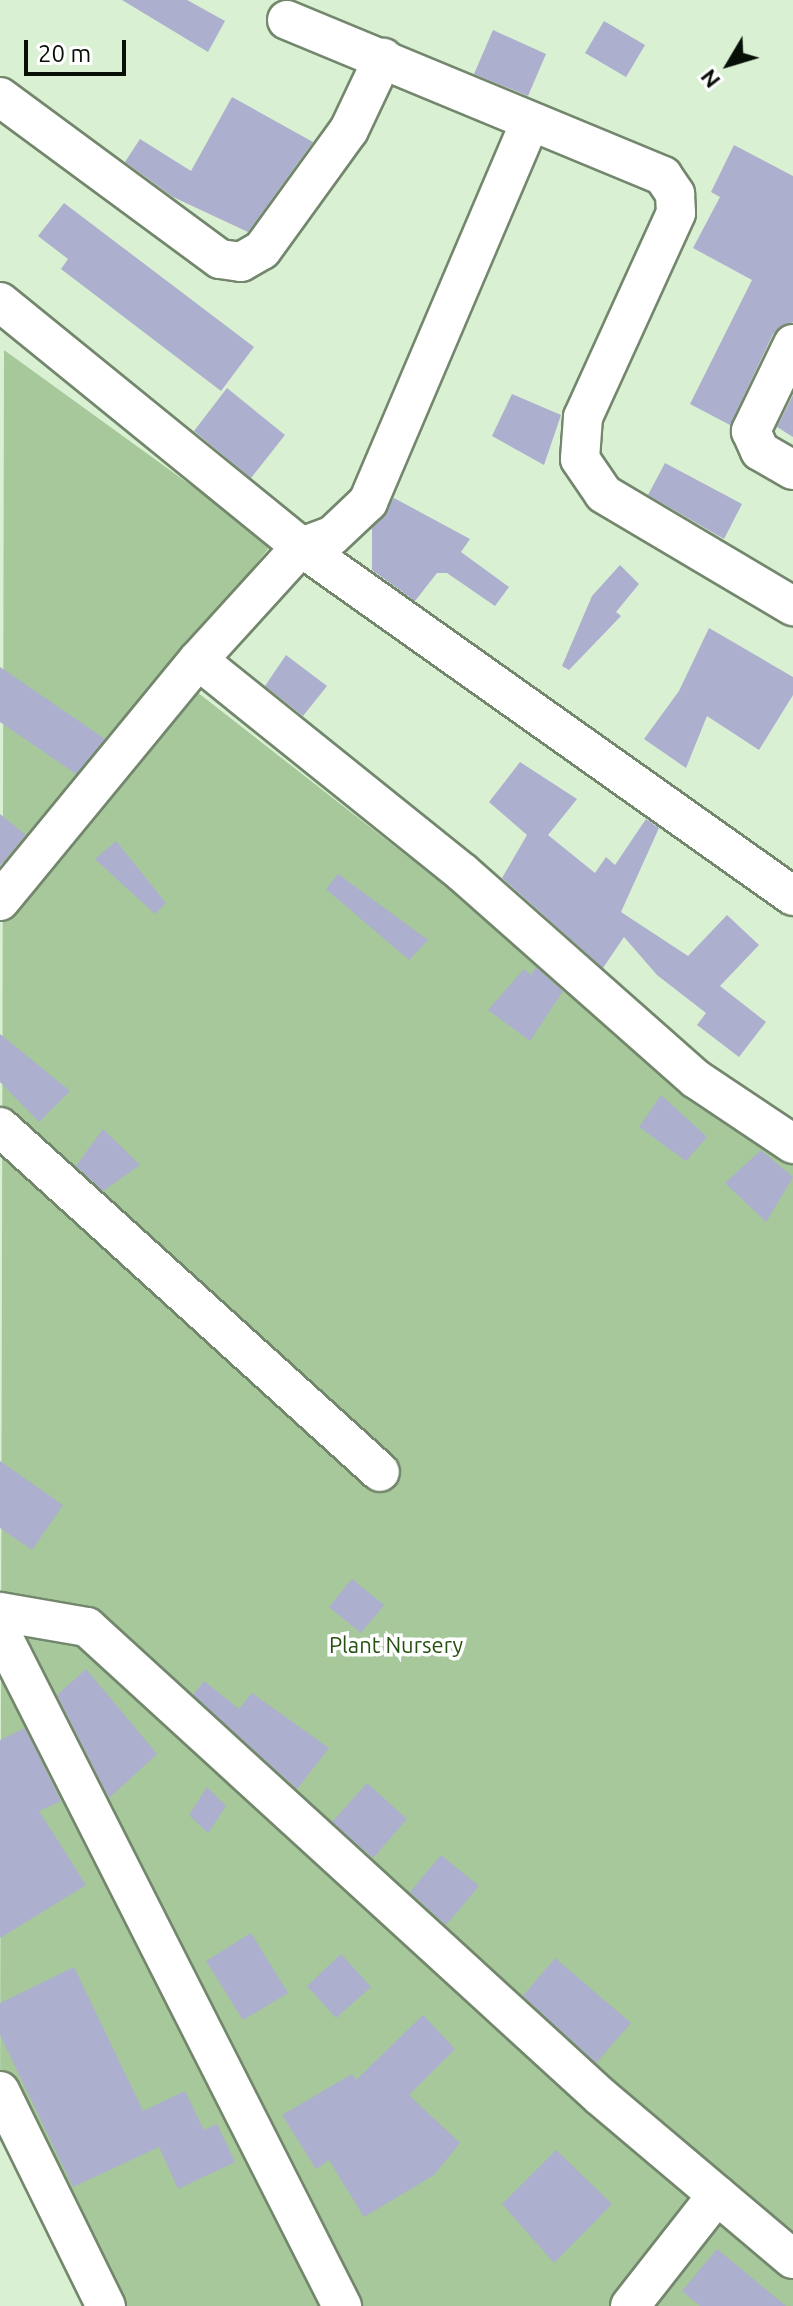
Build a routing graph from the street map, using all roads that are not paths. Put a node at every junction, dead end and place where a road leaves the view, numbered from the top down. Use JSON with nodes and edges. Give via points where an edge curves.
{"nodes":[{"id":1,"x":287,"y":20,"type":"dead end"},
{"id":2,"x":383,"y":58,"type":"junction"},
{"id":3,"x":0,"y":97,"type":"edge"},
{"id":4,"x":530,"y":123,"type":"junction"},
{"id":5,"x":0,"y":302,"type":"edge"},
{"id":6,"x":793,"y":344,"type":"edge"},
{"id":7,"x":793,"y":470,"type":"edge"},
{"id":8,"x":301,"y":547,"type":"junction"},
{"id":9,"x":793,"y":606,"type":"edge"},
{"id":10,"x":198,"y":660,"type":"junction"},
{"id":11,"x":793,"y":896,"type":"edge"},
{"id":12,"x":0,"y":901,"type":"edge"},
{"id":13,"x":0,"y":1127,"type":"edge"},
{"id":14,"x":793,"y":1144,"type":"edge"},
{"id":15,"x":380,"y":1472,"type":"dead end"},
{"id":16,"x":0,"y":1612,"type":"edge"},
{"id":17,"x":0,"y":1631,"type":"edge"},
{"id":18,"x":0,"y":2091,"type":"edge"},
{"id":19,"x":717,"y":2195,"type":"junction"},
{"id":20,"x":793,"y":2259,"type":"edge"},
{"id":21,"x":106,"y":2306,"type":"edge"},
{"id":22,"x":342,"y":2306,"type":"edge"},
{"id":23,"x":630,"y":2306,"type":"edge"}],
"edges":[{"from":1,"to":2,"type":"street"},
{"from":2,"to":3,"type":"street","via":[[349,130],[262,250],[241,262],[220,259]]},
{"from":2,"to":4,"type":"street"},
{"from":4,"to":8,"type":"street","via":[[368,502],[332,536]]},
{"from":4,"to":9,"type":"street","via":[[663,176],[675,194],[676,213],[577,434],[589,478],[604,494]]},
{"from":5,"to":8,"type":"street"},
{"from":6,"to":7,"type":"street","via":[[751,431],[760,451]]},
{"from":8,"to":10,"type":"street"},
{"from":8,"to":11,"type":"street"},
{"from":10,"to":12,"type":"street"},
{"from":10,"to":14,"type":"street","via":[[463,873],[696,1079]]},
{"from":13,"to":15,"type":"street"},
{"from":16,"to":19,"type":"street","via":[[87,1627]]},
{"from":17,"to":22,"type":"street"},
{"from":18,"to":21,"type":"street"},
{"from":19,"to":20,"type":"street"},
{"from":19,"to":23,"type":"street"}]}
